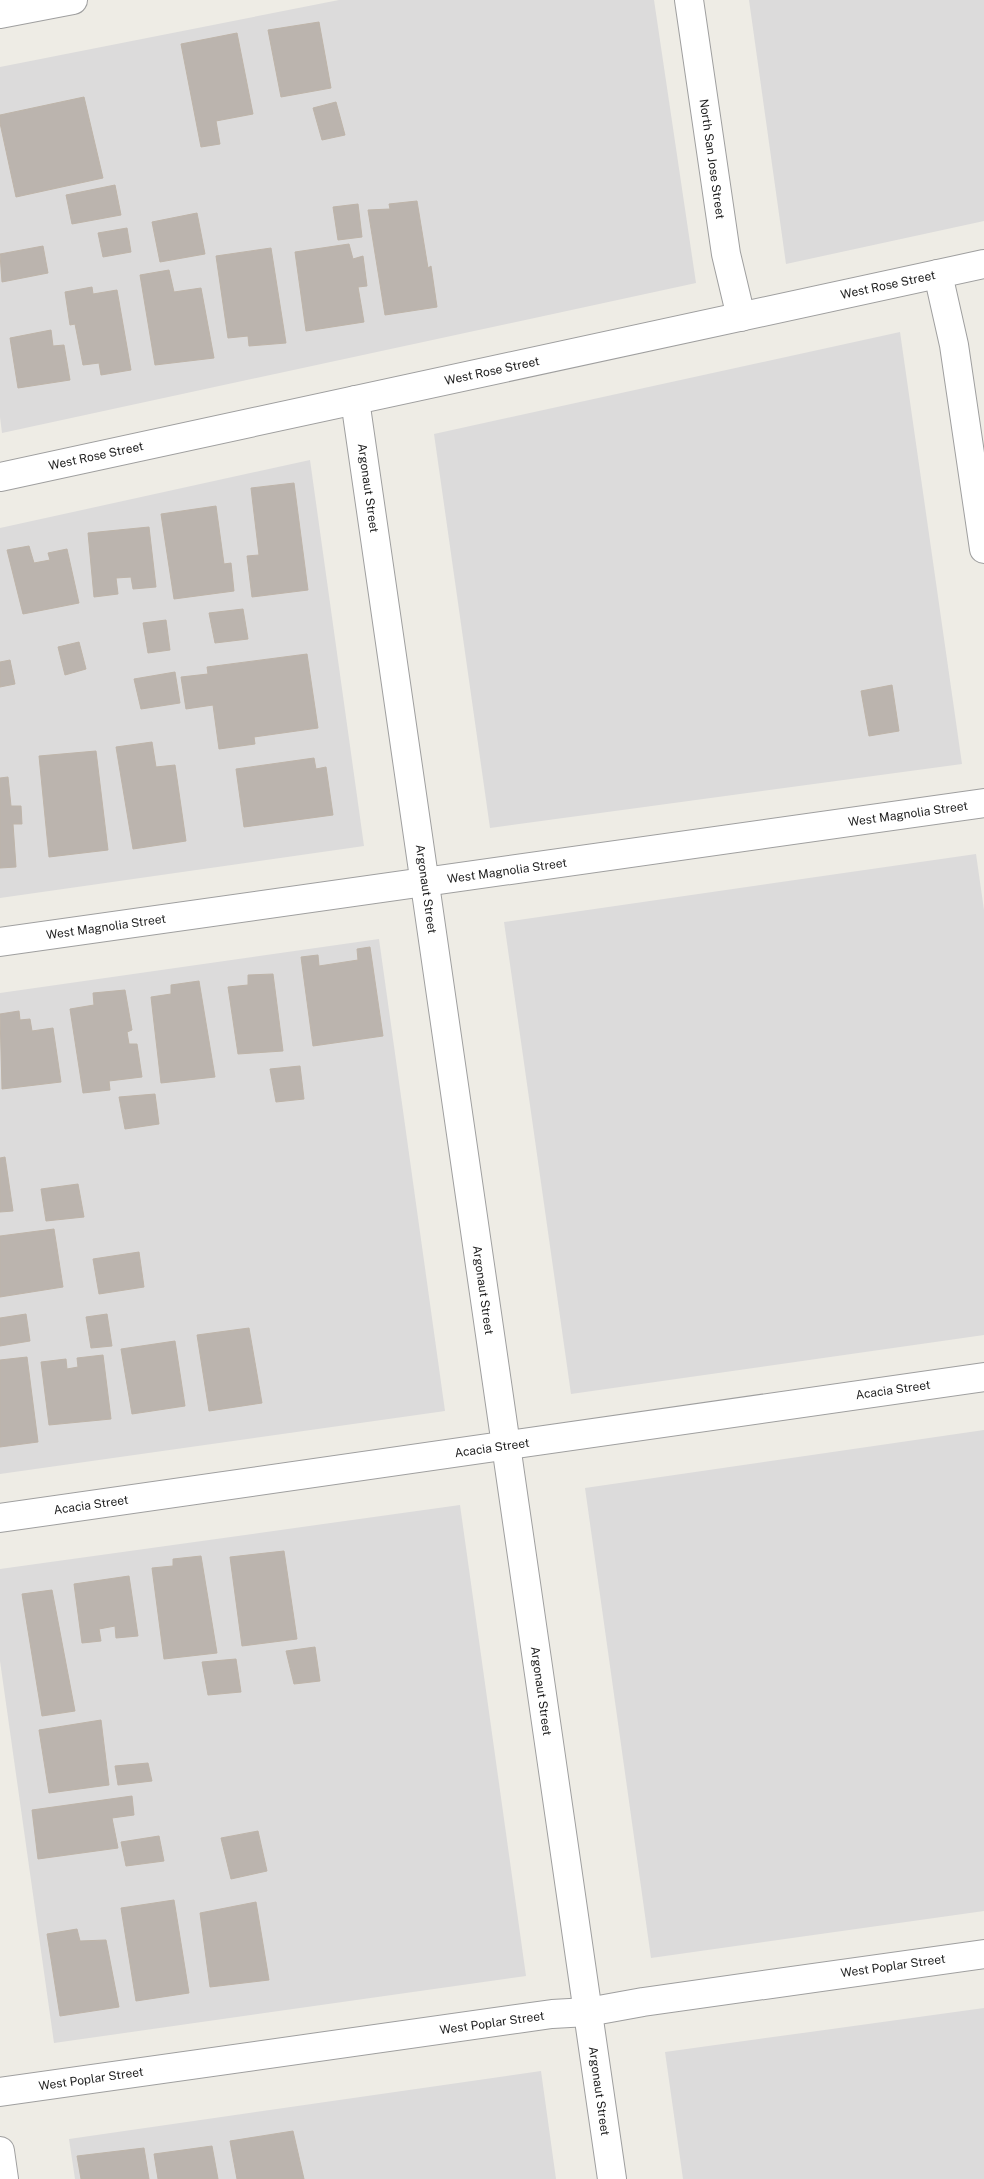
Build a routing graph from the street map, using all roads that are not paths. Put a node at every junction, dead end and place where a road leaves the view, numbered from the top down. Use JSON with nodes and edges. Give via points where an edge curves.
{"nodes":[{"id":1,"x":73,"y":0,"type":"edge"},
{"id":2,"x":689,"y":0,"type":"edge"},
{"id":3,"x":0,"y":14,"type":"edge"},
{"id":4,"x":984,"y":264,"type":"edge"},
{"id":5,"x":938,"y":274,"type":"junction"},
{"id":6,"x":741,"y":317,"type":"junction"},
{"id":7,"x":355,"y":400,"type":"junction"},
{"id":8,"x":0,"y":477,"type":"edge"},
{"id":9,"x":984,"y":550,"type":"edge"},
{"id":10,"x":984,"y":803,"type":"edge"},
{"id":11,"x":425,"y":882,"type":"junction"},
{"id":12,"x":0,"y":942,"type":"edge"},
{"id":13,"x":984,"y":1377,"type":"edge"},
{"id":14,"x":505,"y":1446,"type":"junction"},
{"id":15,"x":0,"y":1518,"type":"edge"},
{"id":16,"x":984,"y":1954,"type":"edge"},
{"id":17,"x":588,"y":2012,"type":"junction"},
{"id":18,"x":0,"y":2092,"type":"edge"},
{"id":19,"x":0,"y":2150,"type":"edge"},
{"id":20,"x":4,"y":2179,"type":"edge"},
{"id":21,"x":612,"y":2179,"type":"edge"}],
"edges":[{"from":1,"to":3,"type":"street"},
{"from":2,"to":6,"type":"street","name":"North San Jose Street","via":[[726,254]]},
{"from":4,"to":5,"type":"street","name":"West Rose Street"},
{"from":5,"to":6,"type":"street","name":"West Rose Street"},
{"from":5,"to":9,"type":"street","via":[[954,345]]},
{"from":6,"to":7,"type":"street","name":"West Rose Street"},
{"from":7,"to":8,"type":"street","name":"West Rose Street"},
{"from":7,"to":11,"type":"street","name":"Argonaut Street"},
{"from":10,"to":11,"type":"street","name":"West Magnolia Street"},
{"from":11,"to":12,"type":"street","name":"West Magnolia Street"},
{"from":11,"to":14,"type":"street","name":"Argonaut Street"},
{"from":13,"to":14,"type":"street","name":"Acacia Street"},
{"from":14,"to":15,"type":"street","name":"Acacia Street"},
{"from":14,"to":17,"type":"street","name":"Argonaut Street"},
{"from":16,"to":17,"type":"street","name":"West Poplar Street"},
{"from":17,"to":18,"type":"street","name":"West Poplar Street","via":[[552,2014]]},
{"from":17,"to":21,"type":"street","name":"Argonaut Street"},
{"from":19,"to":20,"type":"street"}]}
